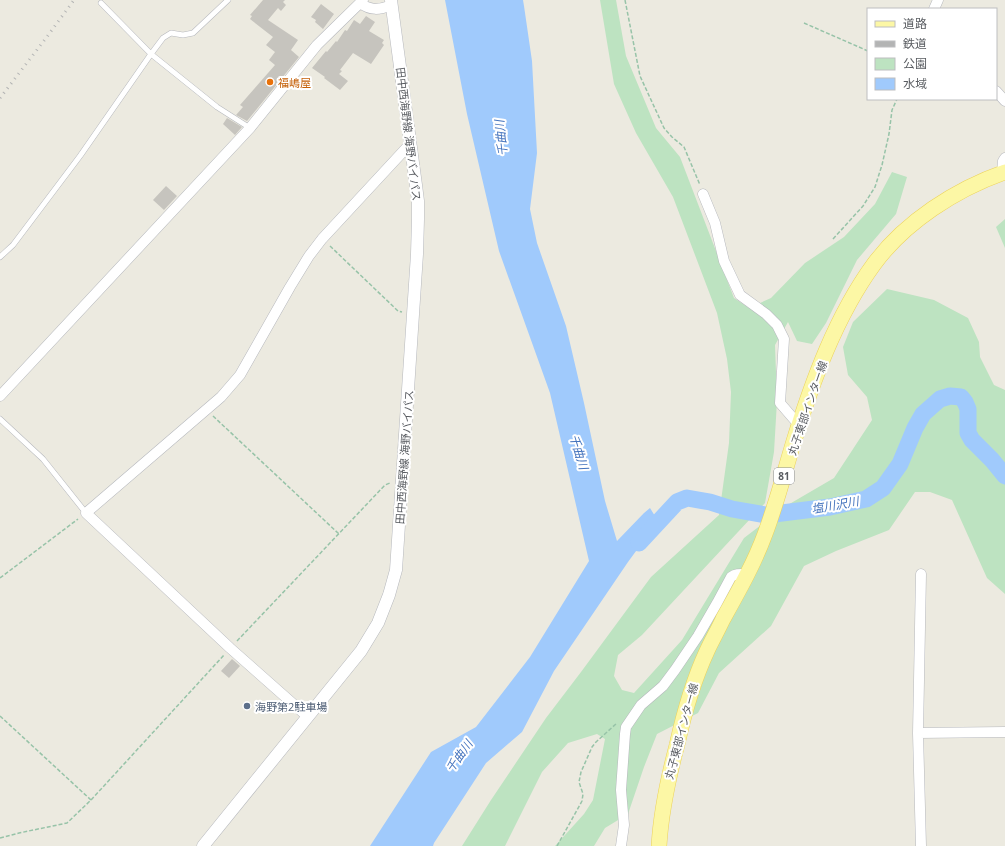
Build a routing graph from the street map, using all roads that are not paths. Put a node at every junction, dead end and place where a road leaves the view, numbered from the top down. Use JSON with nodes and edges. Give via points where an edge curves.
{"nodes":[{"id":1,"x":228,"y":0,"type":"edge"},
{"id":2,"x":361,"y":2,"type":"edge"},
{"id":3,"x":102,"y":3,"type":"dead end"},
{"id":4,"x":391,"y":3,"type":"edge"},
{"id":5,"x":151,"y":54,"type":"junction"},
{"id":6,"x":997,"y":92,"type":"edge"},
{"id":7,"x":1005,"y":101,"type":"edge"},
{"id":8,"x":250,"y":128,"type":"junction"},
{"id":9,"x":410,"y":144,"type":"junction"},
{"id":10,"x":1005,"y":158,"type":"edge"},
{"id":11,"x":1003,"y":173,"type":"edge"},
{"id":12,"x":703,"y":194,"type":"road end"},
{"id":13,"x":0,"y":257,"type":"edge"},
{"id":14,"x":0,"y":396,"type":"edge"},
{"id":15,"x":0,"y":419,"type":"edge"},
{"id":16,"x":799,"y":425,"type":"junction"},
{"id":17,"x":86,"y":513,"type":"junction"},
{"id":18,"x":747,"y":574,"type":"junction"},
{"id":19,"x":921,"y":574,"type":"dead end"},
{"id":20,"x":308,"y":717,"type":"junction"},
{"id":21,"x":1005,"y":732,"type":"edge"},
{"id":22,"x":918,"y":733,"type":"junction"},
{"id":23,"x":203,"y":846,"type":"edge"},
{"id":24,"x":620,"y":846,"type":"edge"},
{"id":25,"x":659,"y":846,"type":"edge"},
{"id":26,"x":921,"y":846,"type":"edge"}],
"edges":[{"from":1,"to":5,"type":"lane","via":[[193,34],[171,33],[163,38]]},
{"from":2,"to":4,"type":"street","via":[[365,7],[372,9],[382,9]]},
{"from":2,"to":8,"type":"street","via":[[317,45]]},
{"from":3,"to":5,"type":"lane"},
{"from":4,"to":9,"type":"street","name":"田中西海野線 海野バイパス"},
{"from":5,"to":8,"type":"lane","via":[[217,107]]},
{"from":5,"to":13,"type":"lane","via":[[80,156],[13,245]]},
{"from":6,"to":7,"type":"street"},
{"from":8,"to":14,"type":"street"},
{"from":9,"to":17,"type":"street","via":[[309,256],[240,375],[221,397]]},
{"from":9,"to":20,"type":"street","name":"田中西海野線 海野バイパス","via":[[417,196],[417,254],[396,570],[378,624],[361,651]]},
{"from":10,"to":11,"type":"street"},
{"from":11,"to":16,"type":"main road","name":"丸子東部インター線","number":"81","via":[[946,200],[919,218],[888,246],[874,263],[855,292],[834,334]]},
{"from":12,"to":16,"type":"street","via":[[724,261],[740,295],[777,325],[784,340],[780,403]]},
{"from":15,"to":17,"type":"lane","via":[[43,459]]},
{"from":16,"to":18,"type":"main road","name":"丸子東部インター線","number":"81","via":[[765,534]]},
{"from":17,"to":20,"type":"street"},
{"from":18,"to":24,"type":"street","via":[[738,573],[731,577],[698,636],[675,670],[663,686],[641,705],[626,727],[621,790],[624,825]]},
{"from":18,"to":25,"type":"main road","name":"丸子東部インター線","number":"81","via":[[707,650],[686,706],[665,793]]},
{"from":19,"to":22,"type":"street"},
{"from":20,"to":23,"type":"street","name":"田中西海野線 海野バイパス"},
{"from":21,"to":22,"type":"street"},
{"from":22,"to":26,"type":"street"}]}
